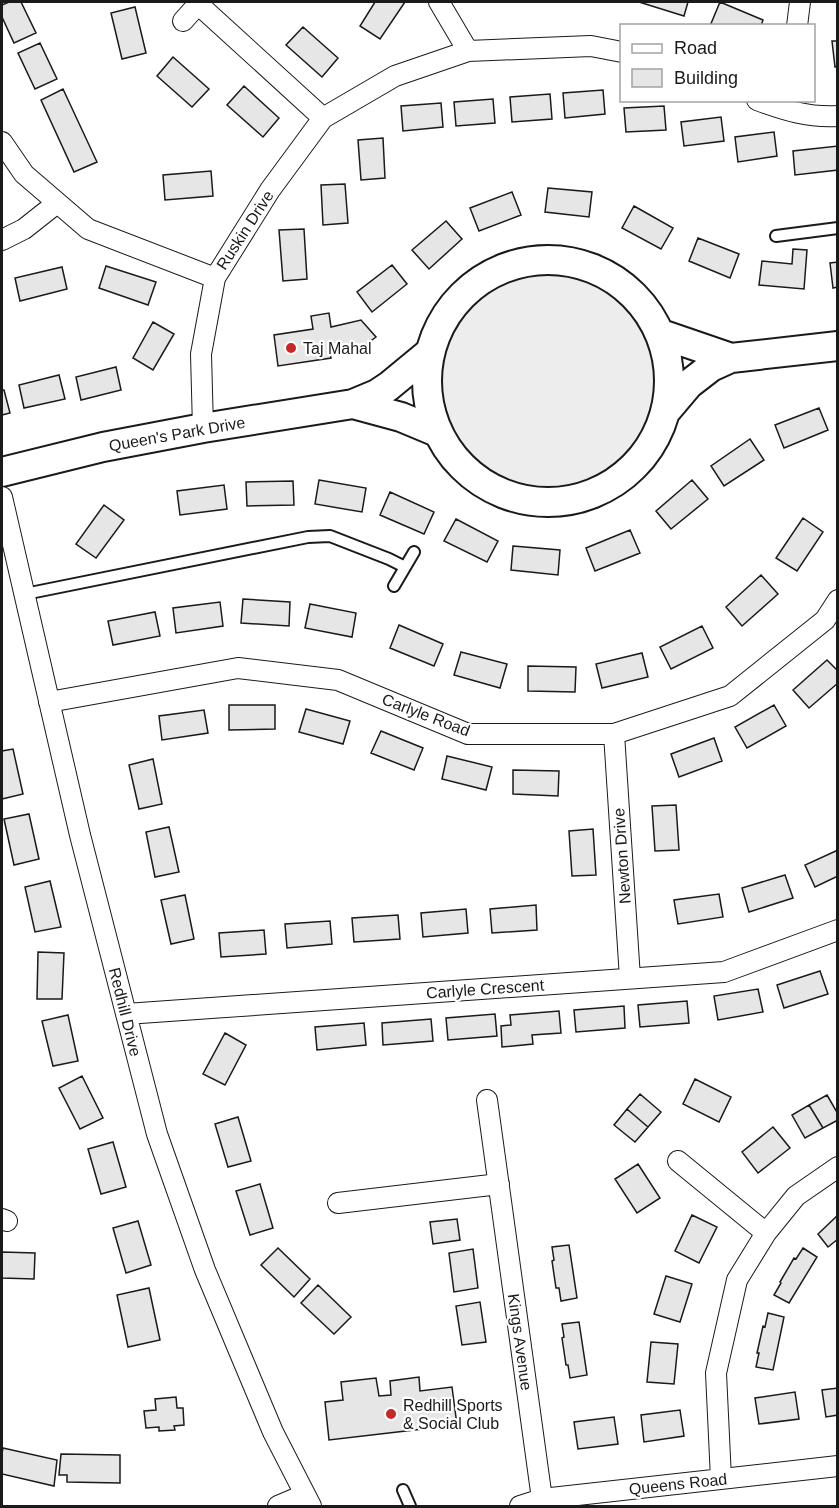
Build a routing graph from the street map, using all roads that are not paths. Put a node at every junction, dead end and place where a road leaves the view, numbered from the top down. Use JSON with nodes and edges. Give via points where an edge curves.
{"nodes":[{"id":1,"x":199,"y":2,"type":"edge"},
{"id":2,"x":439,"y":2,"type":"edge"},
{"id":3,"x":800,"y":2,"type":"edge"},
{"id":4,"x":183,"y":21,"type":"dead end"},
{"id":5,"x":797,"y":24,"type":"edge"},
{"id":6,"x":468,"y":51,"type":"junction"},
{"id":7,"x":620,"y":52,"type":"edge"},
{"id":8,"x":768,"y":102,"type":"edge"},
{"id":9,"x":787,"y":106,"type":"edge"},
{"id":10,"x":837,"y":116,"type":"edge"},
{"id":11,"x":323,"y":118,"type":"junction"},
{"id":12,"x":2,"y":142,"type":"edge"},
{"id":13,"x":57,"y":203,"type":"junction"},
{"id":14,"x":837,"y":228,"type":"edge"},
{"id":15,"x":776,"y":236,"type":"dead end"},
{"id":16,"x":2,"y":240,"type":"edge"},
{"id":17,"x":214,"y":278,"type":"junction"},
{"id":18,"x":661,"y":334,"type":"junction"},
{"id":19,"x":837,"y":346,"type":"edge"},
{"id":20,"x":429,"y":353,"type":"junction"},
{"id":21,"x":731,"y":358,"type":"junction"},
{"id":22,"x":353,"y":404,"type":"junction"},
{"id":23,"x":667,"y":410,"type":"junction"},
{"id":24,"x":202,"y":428,"type":"junction"},
{"id":25,"x":437,"y":432,"type":"junction"},
{"id":26,"x":2,"y":472,"type":"edge"},
{"id":27,"x":2,"y":497,"type":"edge"},
{"id":28,"x":414,"y":552,"type":"dead end"},
{"id":29,"x":405,"y":567,"type":"junction"},
{"id":30,"x":394,"y":586,"type":"dead end"},
{"id":31,"x":25,"y":594,"type":"junction"},
{"id":32,"x":837,"y":600,"type":"edge"},
{"id":33,"x":49,"y":702,"type":"junction"},
{"id":34,"x":614,"y":734,"type":"junction"},
{"id":35,"x":837,"y":930,"type":"edge"},
{"id":36,"x":630,"y":978,"type":"junction"},
{"id":37,"x":126,"y":1014,"type":"junction"},
{"id":38,"x":487,"y":1100,"type":"dead end"},
{"id":39,"x":678,"y":1161,"type":"dead end"},
{"id":40,"x":837,"y":1167,"type":"edge"},
{"id":41,"x":499,"y":1184,"type":"junction"},
{"id":42,"x":338,"y":1203,"type":"dead end"},
{"id":43,"x":766,"y":1233,"type":"junction"},
{"id":44,"x":837,"y":1466,"type":"edge"},
{"id":45,"x":721,"y":1479,"type":"junction"},
{"id":46,"x":403,"y":1490,"type":"dead end"},
{"id":47,"x":542,"y":1499,"type":"junction"},
{"id":48,"x":307,"y":1501,"type":"edge"},
{"id":49,"x":278,"y":1506,"type":"edge"},
{"id":50,"x":410,"y":1506,"type":"edge"},
{"id":51,"x":520,"y":1506,"type":"edge"}],
"edges":[{"from":1,"to":4,"type":"street"},
{"from":1,"to":11,"type":"street"},
{"from":2,"to":6,"type":"street"},
{"from":3,"to":5,"type":"street"},
{"from":6,"to":7,"type":"street","name":"Ruskin Drive","via":[[591,46]]},
{"from":6,"to":11,"type":"street","name":"Ruskin Drive","via":[[395,76]]},
{"from":8,"to":9,"type":"street"},
{"from":9,"to":10,"type":"street","via":[[822,117]]},
{"from":11,"to":17,"type":"street","name":"Ruskin Drive","via":[[270,190]]},
{"from":12,"to":13,"type":"street","via":[[24,174]]},
{"from":13,"to":16,"type":"street","via":[[24,229]]},
{"from":13,"to":17,"type":"street","via":[[88,229]]},
{"from":14,"to":15,"type":"lane"},
{"from":17,"to":24,"type":"street","name":"Ruskin Drive","via":[[201,354]]},
{"from":18,"to":20,"type":"street","via":[[640,301],[609,276],[573,262],[546,259],[494,272],[471,286],[452,305]]},
{"from":18,"to":21,"type":"street"},
{"from":18,"to":23,"type":"street","via":[[670,371]]},
{"from":19,"to":21,"type":"street"},
{"from":20,"to":22,"type":"street","name":"Queen's Park Drive","via":[[383,390]]},
{"from":20,"to":25,"type":"street","via":[[426,380]]},
{"from":21,"to":23,"type":"street","via":[[689,384]]},
{"from":22,"to":24,"type":"street","name":"Queen's Park Drive"},
{"from":22,"to":25,"type":"street","name":"Queen's Park Drive"},
{"from":23,"to":25,"type":"street","via":[[652,446],[626,476],[592,495],[554,503],[515,499],[479,482],[451,456]]},
{"from":24,"to":26,"type":"street","name":"Queen's Park Drive"},
{"from":27,"to":31,"type":"street","name":"Redhill Drive"},
{"from":28,"to":29,"type":"lane"},
{"from":29,"to":30,"type":"lane"},
{"from":29,"to":31,"type":"lane","via":[[330,536],[308,537]]},
{"from":31,"to":33,"type":"street","name":"Redhill Drive"},
{"from":32,"to":34,"type":"street","name":"Carlyle Road","via":[[825,620],[730,696]]},
{"from":33,"to":34,"type":"street","name":"Carlyle Road","via":[[238,668],[338,680],[468,734]]},
{"from":33,"to":37,"type":"street","name":"Redhill Drive"},
{"from":34,"to":36,"type":"street","name":"Newton Drive"},
{"from":35,"to":36,"type":"street","name":"Carlyle Crescent","via":[[724,972]]},
{"from":36,"to":37,"type":"street","name":"Carlyle Crescent"},
{"from":37,"to":48,"type":"street","name":"Redhill Drive","via":[[157,1134],[205,1270],[273,1432]]},
{"from":38,"to":41,"type":"street","name":"Kings Avenue"},
{"from":39,"to":43,"type":"street"},
{"from":40,"to":43,"type":"street","via":[[796,1196]]},
{"from":41,"to":42,"type":"street"},
{"from":41,"to":47,"type":"street","name":"Kings Avenue"},
{"from":43,"to":45,"type":"street","via":[[737,1280],[716,1372]]},
{"from":44,"to":45,"type":"street","name":"Queens Road"},
{"from":45,"to":47,"type":"street","name":"Queens Road"},
{"from":46,"to":50,"type":"lane"},
{"from":47,"to":51,"type":"street","name":"Queens Road"},
{"from":48,"to":49,"type":"street"}]}
